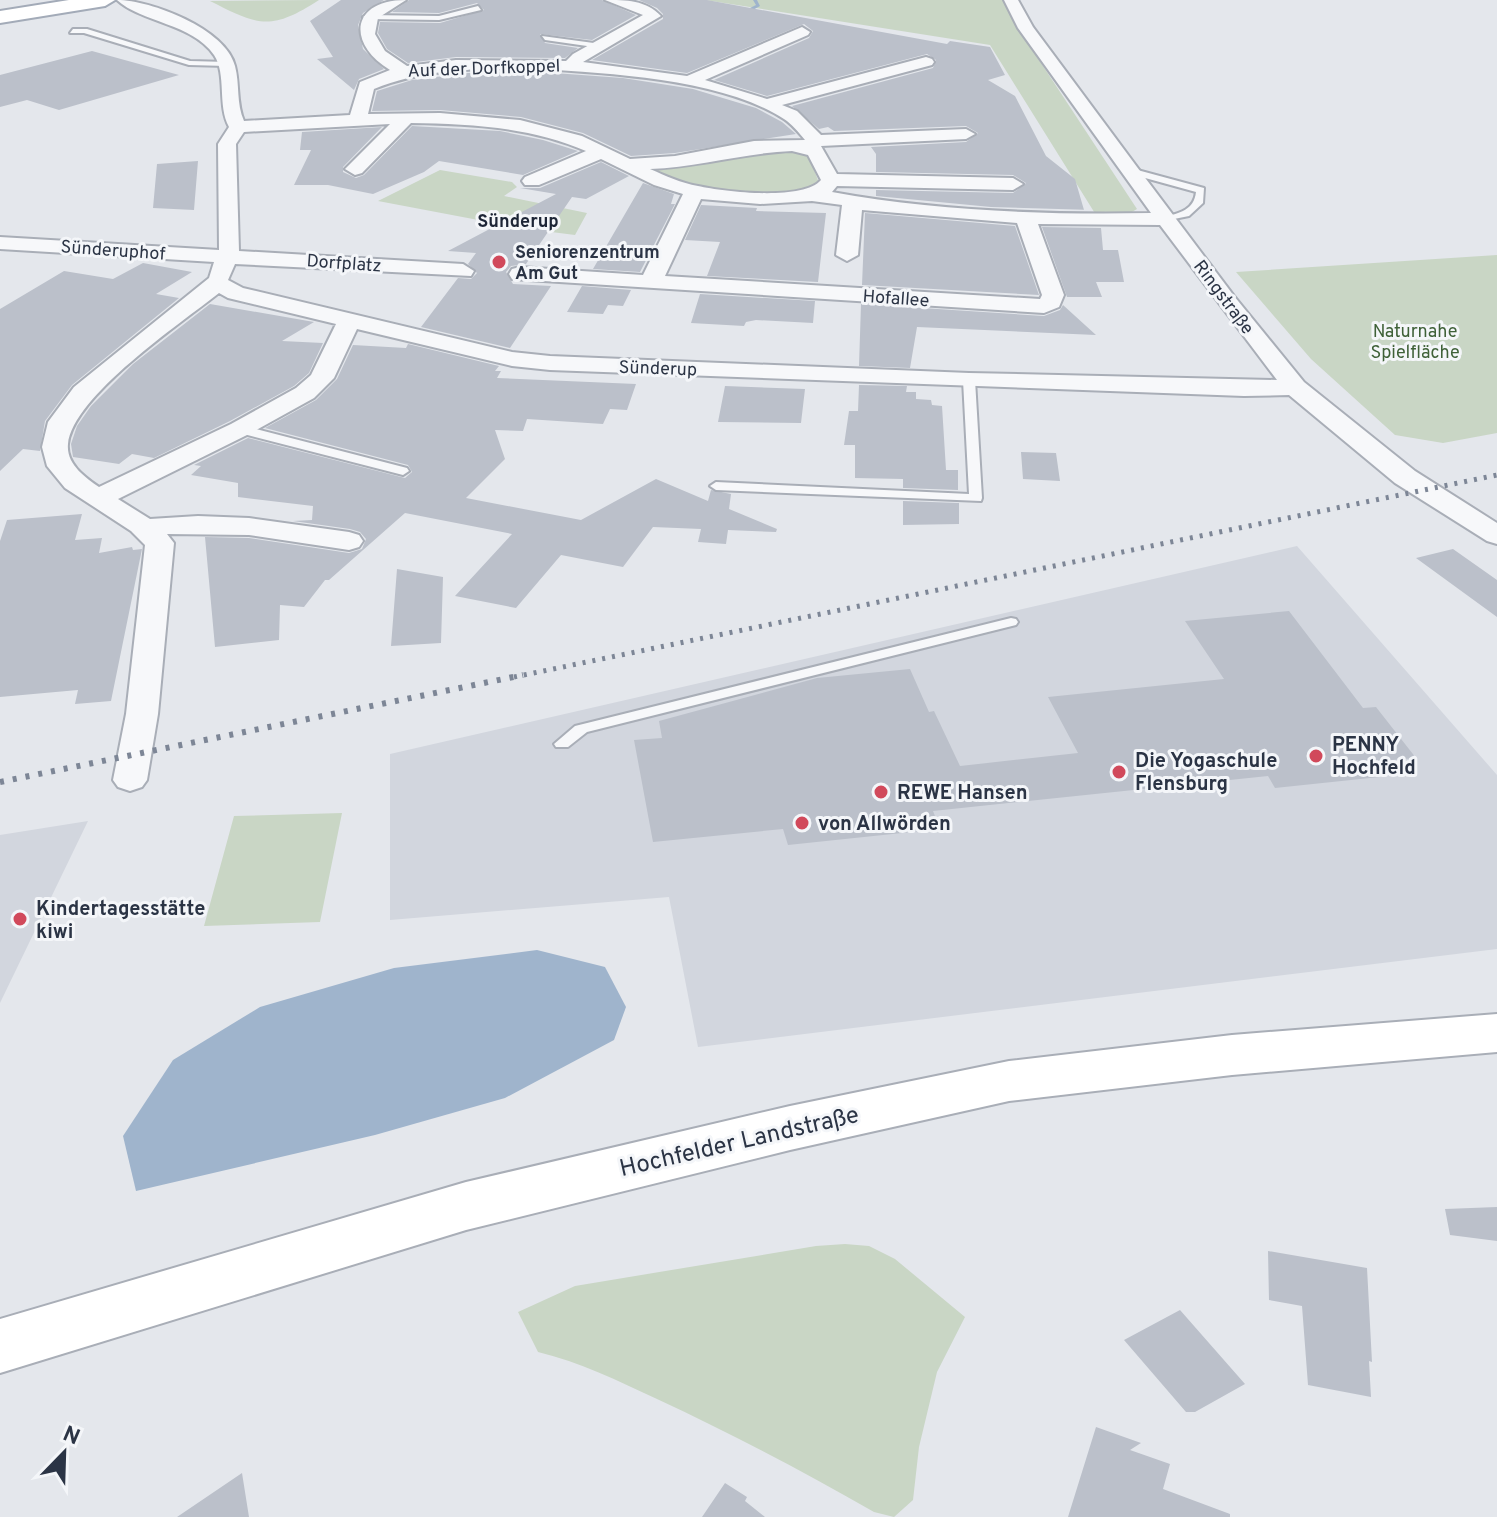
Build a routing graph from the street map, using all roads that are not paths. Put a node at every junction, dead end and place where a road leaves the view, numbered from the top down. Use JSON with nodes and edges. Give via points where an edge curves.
{"nodes":[{"id":1,"x":54,"y":0,"type":"edge"},
{"id":2,"x":105,"y":0,"type":"edge"},
{"id":3,"x":124,"y":0,"type":"edge"},
{"id":4,"x":399,"y":0,"type":"edge"},
{"id":5,"x":612,"y":0,"type":"edge"},
{"id":6,"x":1011,"y":0,"type":"edge"},
{"id":7,"x":0,"y":8,"type":"edge"},
{"id":8,"x":478,"y":8,"type":"dead end"},
{"id":9,"x":0,"y":17,"type":"edge"},
{"id":10,"x":367,"y":17,"type":"junction"},
{"id":11,"x":73,"y":31,"type":"dead end"},
{"id":12,"x":802,"y":32,"type":"dead end"},
{"id":13,"x":545,"y":38,"type":"dead end"},
{"id":14,"x":601,"y":46,"type":"junction"},
{"id":15,"x":926,"y":62,"type":"dead end"},
{"id":16,"x":227,"y":64,"type":"junction"},
{"id":17,"x":571,"y":65,"type":"junction"},
{"id":18,"x":403,"y":71,"type":"junction"},
{"id":19,"x":690,"y":81,"type":"junction"},
{"id":20,"x":767,"y":104,"type":"junction"},
{"id":21,"x":404,"y":120,"type":"junction"},
{"id":22,"x":357,"y":122,"type":"junction"},
{"id":23,"x":238,"y":127,"type":"junction"},
{"id":24,"x":966,"y":134,"type":"dead end"},
{"id":25,"x":812,"y":144,"type":"junction"},
{"id":26,"x":603,"y":151,"type":"junction"},
{"id":27,"x":628,"y":164,"type":"junction"},
{"id":28,"x":355,"y":169,"type":"dead end"},
{"id":29,"x":1130,"y":171,"type":"junction"},
{"id":30,"x":831,"y":180,"type":"junction"},
{"id":31,"x":532,"y":181,"type":"dead end"},
{"id":32,"x":1013,"y":184,"type":"dead end"},
{"id":33,"x":697,"y":192,"type":"junction"},
{"id":34,"x":813,"y":195,"type":"junction"},
{"id":35,"x":852,"y":204,"type":"junction"},
{"id":36,"x":1025,"y":217,"type":"junction"},
{"id":37,"x":1167,"y":219,"type":"junction"},
{"id":38,"x":0,"y":243,"type":"edge"},
{"id":39,"x":847,"y":255,"type":"dead end"},
{"id":40,"x":226,"y":257,"type":"junction"},
{"id":41,"x":463,"y":271,"type":"dead end"},
{"id":42,"x":520,"y":274,"type":"dead end"},
{"id":43,"x":651,"y":282,"type":"junction"},
{"id":44,"x":217,"y":283,"type":"junction"},
{"id":45,"x":353,"y":319,"type":"junction"},
{"id":46,"x":969,"y":380,"type":"junction"},
{"id":47,"x":1295,"y":387,"type":"junction"},
{"id":48,"x":240,"y":429,"type":"junction"},
{"id":49,"x":403,"y":471,"type":"dead end"},
{"id":50,"x":716,"y":486,"type":"dead end"},
{"id":51,"x":98,"y":498,"type":"junction"},
{"id":52,"x":147,"y":528,"type":"junction"},
{"id":53,"x":1497,"y":535,"type":"edge"},
{"id":54,"x":349,"y":541,"type":"dead end"},
{"id":55,"x":1011,"y":622,"type":"dead end"},
{"id":56,"x":562,"y":744,"type":"dead end"},
{"id":57,"x":130,"y":780,"type":"dead end"},
{"id":58,"x":1497,"y":1033,"type":"edge"},
{"id":59,"x":0,"y":1346,"type":"edge"}],
"edges":[{"from":1,"to":7,"type":"main road"},
{"from":2,"to":9,"type":"main road"},
{"from":3,"to":16,"type":"street","via":[[201,35],[217,45]]},
{"from":4,"to":10,"type":"street"},
{"from":5,"to":14,"type":"street","via":[[645,8],[653,16]]},
{"from":6,"to":29,"type":"street","name":"Ringstraße"},
{"from":8,"to":10,"type":"lane","via":[[439,18]]},
{"from":10,"to":18,"type":"street","via":[[368,37],[390,64]]},
{"from":11,"to":16,"type":"lane","via":[[189,63]]},
{"from":12,"to":19,"type":"street"},
{"from":13,"to":14,"type":"lane"},
{"from":14,"to":17,"type":"street"},
{"from":15,"to":20,"type":"street"},
{"from":16,"to":23,"type":"street","via":[[231,113]]},
{"from":17,"to":18,"type":"street","name":"Auf der Dorfkoppel"},
{"from":17,"to":19,"type":"street","name":"Auf der Dorfkoppel"},
{"from":18,"to":22,"type":"street","name":"Auf der Dorfkoppel","via":[[366,86]]},
{"from":19,"to":20,"type":"street","name":"Auf der Dorfkoppel"},
{"from":20,"to":25,"type":"street","name":"Auf der Dorfkoppel","via":[[808,129]]},
{"from":21,"to":22,"type":"street"},
{"from":21,"to":26,"type":"street","via":[[524,126]]},
{"from":21,"to":28,"type":"street"},
{"from":22,"to":23,"type":"street"},
{"from":23,"to":40,"type":"street","via":[[227,144]]},
{"from":24,"to":25,"type":"street"},
{"from":25,"to":27,"type":"street"},
{"from":25,"to":30,"type":"street","name":"Auf der Dorfkoppel"},
{"from":26,"to":27,"type":"street"},
{"from":26,"to":31,"type":"street"},
{"from":27,"to":33,"type":"street"},
{"from":29,"to":37,"type":"street","name":"Ringstraße"},
{"from":29,"to":37,"type":"lane","via":[[1201,190],[1194,209]]},
{"from":30,"to":32,"type":"street"},
{"from":30,"to":34,"type":"street"},
{"from":33,"to":34,"type":"street","via":[[769,198]]},
{"from":33,"to":43,"type":"street"},
{"from":34,"to":35,"type":"street"},
{"from":35,"to":36,"type":"street"},
{"from":35,"to":39,"type":"street"},
{"from":36,"to":37,"type":"street"},
{"from":36,"to":43,"type":"street","name":"Hofallee","via":[[1053,295],[1044,306]]},
{"from":37,"to":47,"type":"street","name":"Ringstraße"},
{"from":38,"to":40,"type":"street","name":"Sünderuphof"},
{"from":40,"to":41,"type":"street","name":"Dorfplatz"},
{"from":40,"to":44,"type":"street"},
{"from":42,"to":43,"type":"street","name":"Hofallee"},
{"from":44,"to":45,"type":"street","name":"Sünderup","via":[[236,293]]},
{"from":44,"to":51,"type":"street","via":[[83,392],[67,411],[57,435],[56,456],[64,475]]},
{"from":45,"to":46,"type":"street","name":"Sünderup","via":[[512,359],[550,363]]},
{"from":45,"to":48,"type":"street","via":[[342,331],[322,378]]},
{"from":46,"to":47,"type":"street","name":"Sünderup"},
{"from":46,"to":50,"type":"lane","via":[[976,498]]},
{"from":47,"to":53,"type":"street","name":"Ringstraße","via":[[1405,477]]},
{"from":48,"to":49,"type":"lane"},
{"from":48,"to":51,"type":"street"},
{"from":51,"to":52,"type":"street"},
{"from":52,"to":54,"type":"street","via":[[252,526]]},
{"from":52,"to":57,"type":"street","via":[[160,543]]},
{"from":55,"to":56,"type":"lane","via":[[581,729]]},
{"from":58,"to":59,"type":"main road","name":"Hochfelder Landstraße","via":[[1232,1055],[994,1084],[466,1206]]}]}
